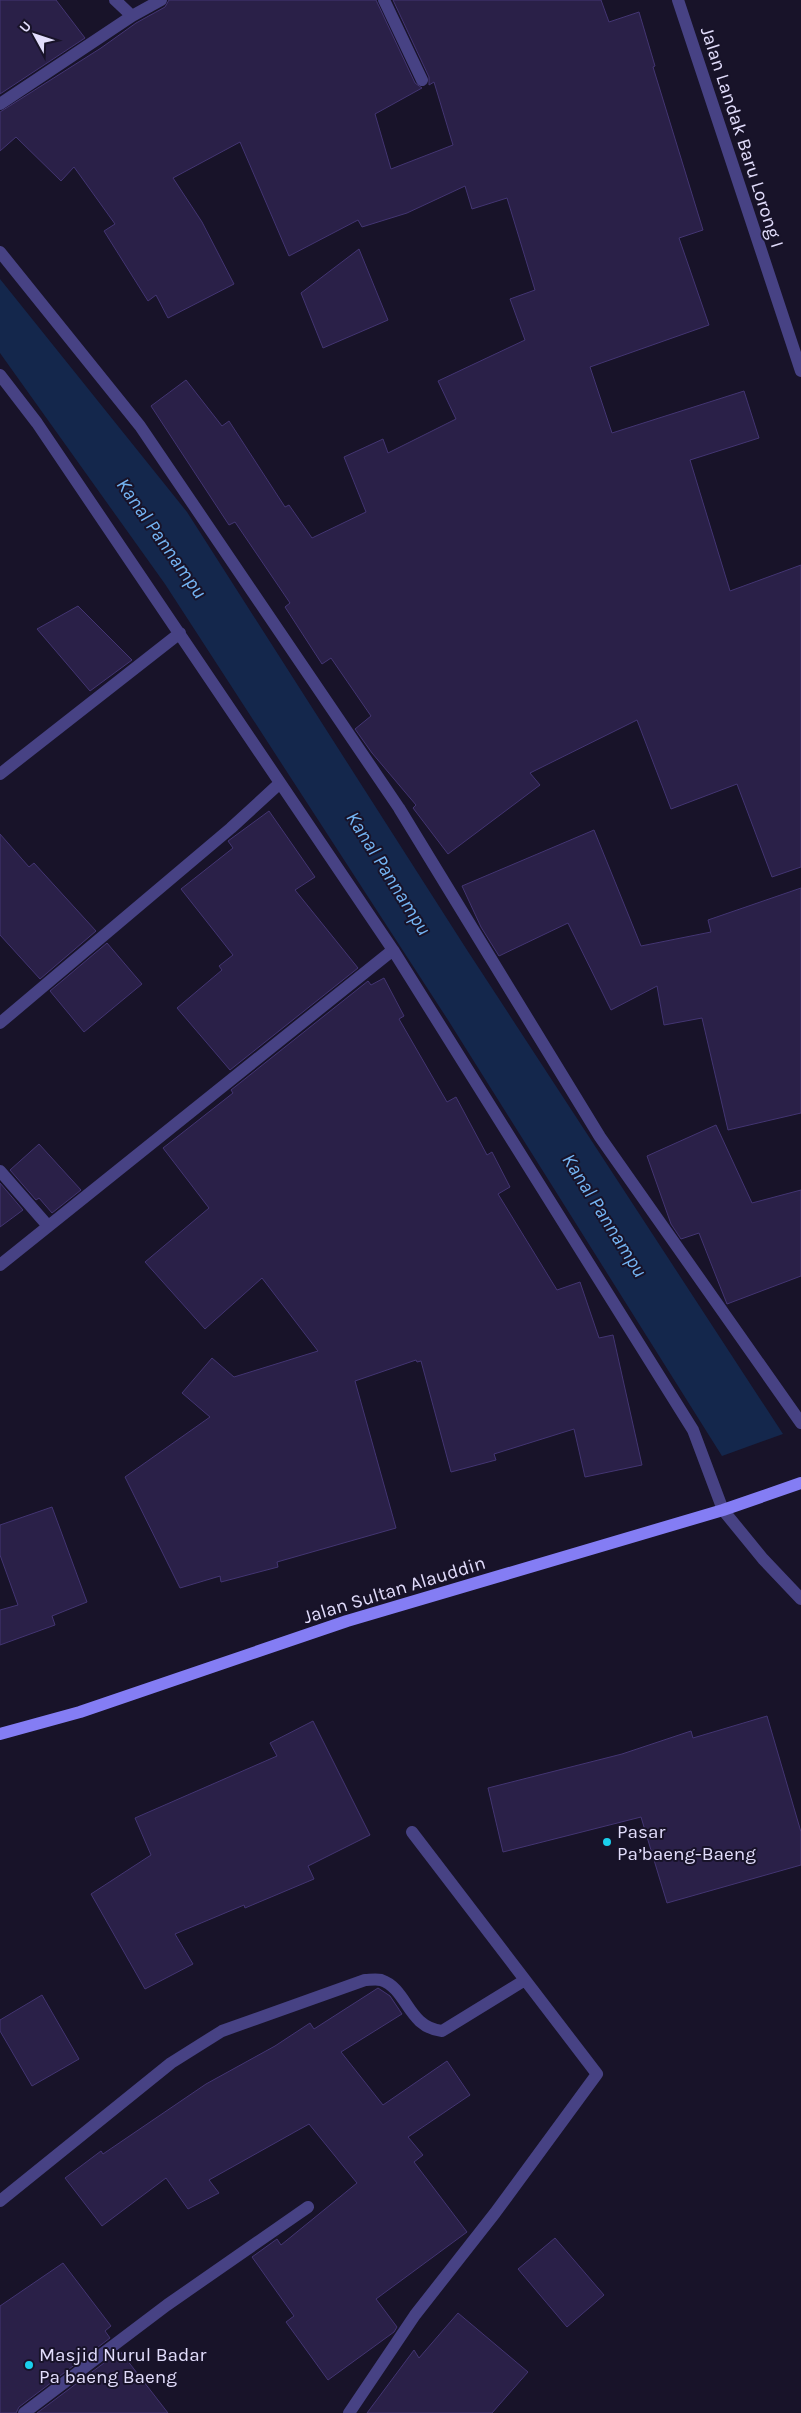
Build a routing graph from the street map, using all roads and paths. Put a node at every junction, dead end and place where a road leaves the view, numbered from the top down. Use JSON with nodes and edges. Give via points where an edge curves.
{"nodes":[{"id":1,"x":115,"y":0,"type":"edge"},
{"id":2,"x":161,"y":0,"type":"edge"},
{"id":3,"x":384,"y":0,"type":"edge"},
{"id":4,"x":678,"y":0,"type":"edge"},
{"id":5,"x":132,"y":16,"type":"junction"},
{"id":6,"x":422,"y":80,"type":"dead end"},
{"id":7,"x":0,"y":104,"type":"edge"},
{"id":8,"x":0,"y":252,"type":"edge"},
{"id":9,"x":801,"y":371,"type":"edge"},
{"id":10,"x":0,"y":375,"type":"edge"},
{"id":11,"x":180,"y":633,"type":"junction"},
{"id":12,"x":0,"y":774,"type":"edge"},
{"id":13,"x":280,"y":783,"type":"junction"},
{"id":14,"x":393,"y":950,"type":"junction"},
{"id":15,"x":0,"y":1023,"type":"edge"},
{"id":16,"x":0,"y":1171,"type":"edge"},
{"id":17,"x":48,"y":1226,"type":"junction"},
{"id":18,"x":0,"y":1265,"type":"edge"},
{"id":19,"x":801,"y":1423,"type":"edge"},
{"id":20,"x":801,"y":1483,"type":"edge"},
{"id":21,"x":723,"y":1510,"type":"junction"},
{"id":22,"x":801,"y":1599,"type":"edge"},
{"id":23,"x":0,"y":1734,"type":"edge"},
{"id":24,"x":412,"y":1832,"type":"dead end"},
{"id":25,"x":525,"y":1980,"type":"junction"},
{"id":26,"x":0,"y":2201,"type":"edge"},
{"id":27,"x":308,"y":2207,"type":"dead end"},
{"id":28,"x":24,"y":2413,"type":"edge"},
{"id":29,"x":349,"y":2413,"type":"edge"}],
"edges":[{"from":1,"to":5,"type":"street"},
{"from":2,"to":5,"type":"street"},
{"from":3,"to":6,"type":"street"},
{"from":4,"to":9,"type":"street","name":"Jalan Landak Baru Lorong I"},
{"from":5,"to":7,"type":"street"},
{"from":8,"to":19,"type":"street","via":[[140,426],[399,808],[600,1138]]},
{"from":10,"to":11,"type":"street","via":[[37,423]]},
{"from":11,"to":12,"type":"street"},
{"from":11,"to":13,"type":"street"},
{"from":13,"to":14,"type":"street"},
{"from":13,"to":15,"type":"street"},
{"from":14,"to":17,"type":"street"},
{"from":14,"to":21,"type":"street","via":[[693,1430]]},
{"from":16,"to":17,"type":"street"},
{"from":17,"to":18,"type":"street"},
{"from":20,"to":21,"type":"main road","name":"Jalan Sultan Alauddin"},
{"from":21,"to":22,"type":"street","via":[[762,1559]]},
{"from":21,"to":23,"type":"main road","name":"Jalan Sultan Alauddin","via":[[347,1621],[80,1712]]},
{"from":24,"to":25,"type":"street"},
{"from":25,"to":26,"type":"street","via":[[442,2031],[431,2030],[415,2018],[394,1990],[380,1980],[365,1980],[244,2021],[171,2063]]},
{"from":25,"to":29,"type":"street","via":[[597,2074],[415,2315]]},
{"from":27,"to":28,"type":"street","via":[[167,2304]]}]}
